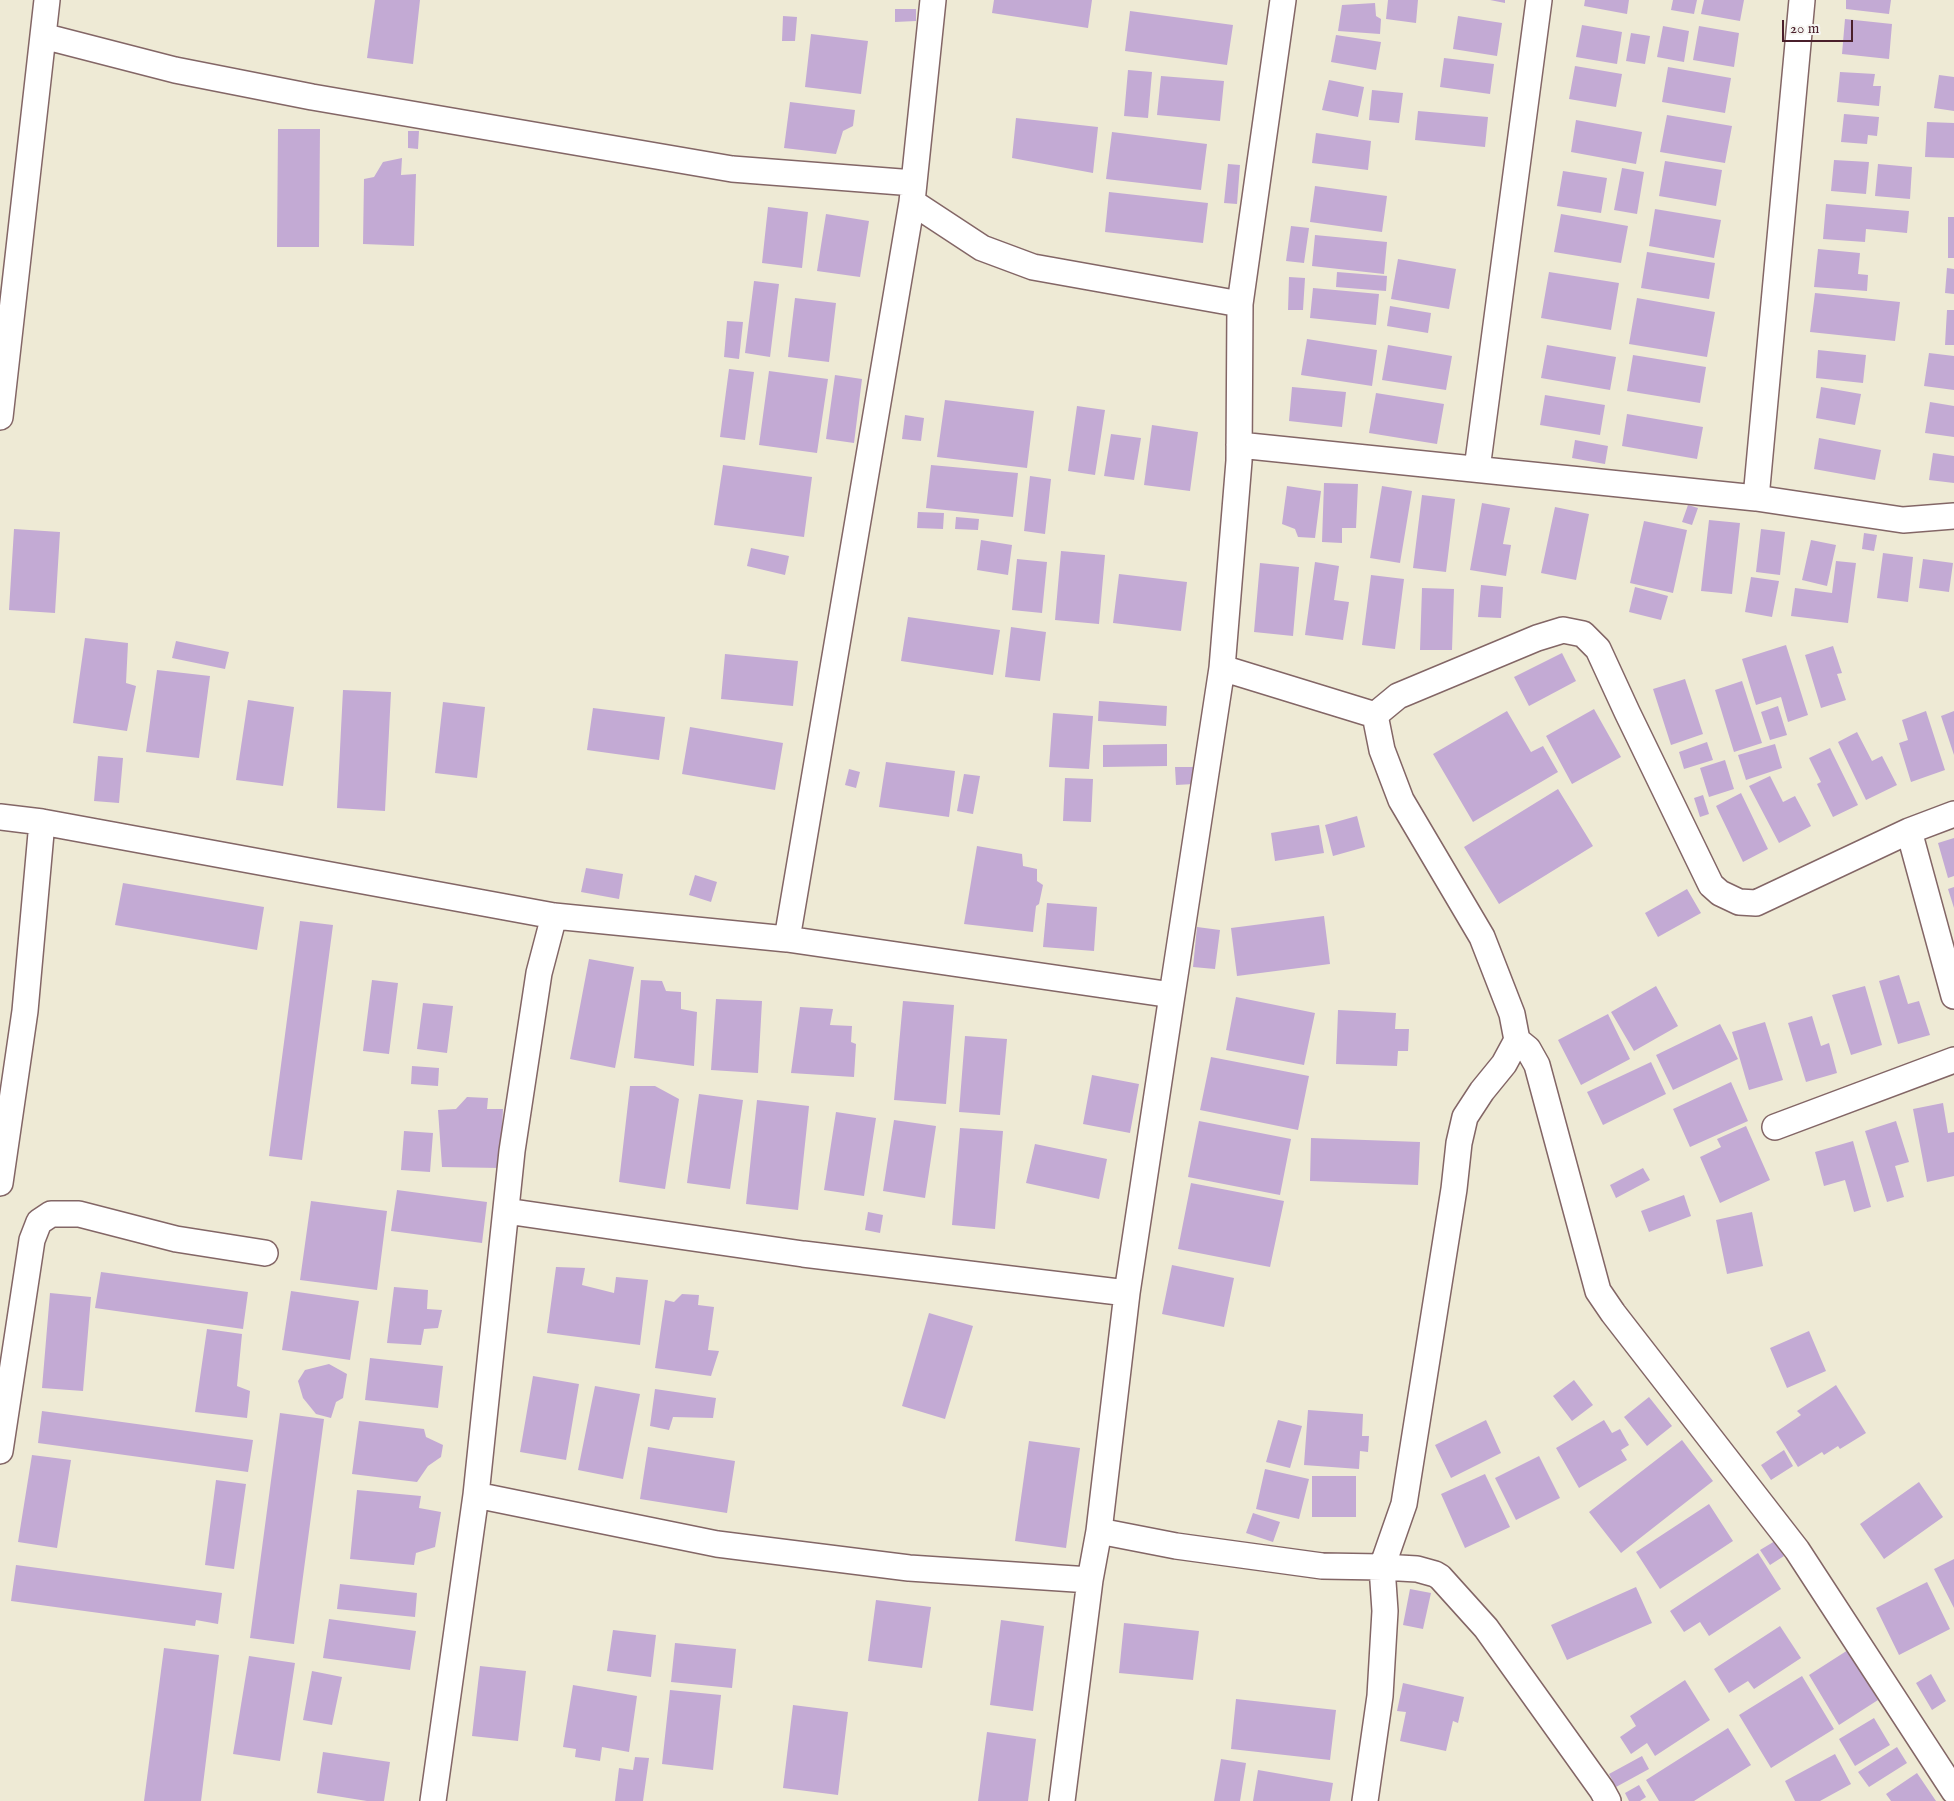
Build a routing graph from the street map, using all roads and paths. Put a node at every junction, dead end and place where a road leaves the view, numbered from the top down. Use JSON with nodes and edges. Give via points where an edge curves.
{"nodes":[{"id":1,"x":48,"y":0,"type":"edge"},
{"id":2,"x":933,"y":0,"type":"edge"},
{"id":3,"x":1283,"y":0,"type":"edge"},
{"id":4,"x":1539,"y":0,"type":"edge"},
{"id":5,"x":1802,"y":0,"type":"edge"},
{"id":6,"x":43,"y":36,"type":"junction"},
{"id":7,"x":913,"y":193,"type":"junction"},
{"id":8,"x":1240,"y":304,"type":"junction"},
{"id":9,"x":0,"y":417,"type":"edge"},
{"id":10,"x":1239,"y":445,"type":"junction"},
{"id":11,"x":1477,"y":469,"type":"junction"},
{"id":12,"x":1756,"y":498,"type":"junction"},
{"id":13,"x":1954,"y":516,"type":"edge"},
{"id":14,"x":1222,"y":668,"type":"junction"},
{"id":15,"x":1375,"y":714,"type":"junction"},
{"id":16,"x":1954,"y":814,"type":"edge"},
{"id":17,"x":0,"y":817,"type":"edge"},
{"id":18,"x":42,"y":822,"type":"junction"},
{"id":19,"x":1908,"y":831,"type":"junction"},
{"id":20,"x":554,"y":916,"type":"junction"},
{"id":21,"x":787,"y":939,"type":"junction"},
{"id":22,"x":1172,"y":995,"type":"junction"},
{"id":23,"x":1954,"y":996,"type":"edge"},
{"id":24,"x":1517,"y":1040,"type":"junction"},
{"id":25,"x":1954,"y":1060,"type":"edge"},
{"id":26,"x":1775,"y":1127,"type":"dead end"},
{"id":27,"x":0,"y":1183,"type":"edge"},
{"id":28,"x":506,"y":1211,"type":"junction"},
{"id":29,"x":264,"y":1253,"type":"dead end"},
{"id":30,"x":1127,"y":1293,"type":"junction"},
{"id":31,"x":0,"y":1451,"type":"edge"},
{"id":32,"x":476,"y":1495,"type":"junction"},
{"id":33,"x":1099,"y":1531,"type":"junction"},
{"id":34,"x":1382,"y":1566,"type":"junction"},
{"id":35,"x":1090,"y":1580,"type":"junction"},
{"id":36,"x":1954,"y":1791,"type":"edge"},
{"id":37,"x":432,"y":1801,"type":"edge"},
{"id":38,"x":1062,"y":1801,"type":"edge"},
{"id":39,"x":1365,"y":1801,"type":"edge"},
{"id":40,"x":1608,"y":1801,"type":"edge"}],
"edges":[{"from":1,"to":6,"type":"street"},
{"from":2,"to":7,"type":"street"},
{"from":3,"to":8,"type":"street"},
{"from":4,"to":11,"type":"street"},
{"from":5,"to":12,"type":"street"},
{"from":6,"to":7,"type":"street","via":[[175,70],[292,93],[732,169]]},
{"from":6,"to":9,"type":"street"},
{"from":7,"to":8,"type":"street","via":[[982,248],[1033,267]]},
{"from":7,"to":21,"type":"street"},
{"from":8,"to":10,"type":"street"},
{"from":10,"to":11,"type":"street"},
{"from":10,"to":14,"type":"street"},
{"from":11,"to":12,"type":"street"},
{"from":12,"to":13,"type":"street","via":[[1902,520]]},
{"from":14,"to":15,"type":"street"},
{"from":14,"to":22,"type":"street"},
{"from":15,"to":19,"type":"street","via":[[1398,696],[1537,638],[1563,630],[1583,634],[1598,649],[1712,885],[1720,893],[1739,902],[1756,903]]},
{"from":15,"to":24,"type":"street","via":[[1382,750],[1402,800],[1482,937],[1512,1014]]},
{"from":16,"to":19,"type":"street"},
{"from":17,"to":18,"type":"street"},
{"from":18,"to":20,"type":"street"},
{"from":18,"to":27,"type":"street","via":[[25,1010]]},
{"from":19,"to":23,"type":"street"},
{"from":20,"to":21,"type":"street"},
{"from":20,"to":28,"type":"street","via":[[537,982]]},
{"from":21,"to":22,"type":"street"},
{"from":22,"to":30,"type":"street"},
{"from":24,"to":34,"type":"street","via":[[1504,1064],[1482,1091],[1463,1126],[1404,1504]]},
{"from":24,"to":36,"type":"street","via":[[1528,1049],[1537,1065],[1598,1291],[1796,1550]]},
{"from":25,"to":26,"type":"street"},
{"from":28,"to":30,"type":"street","via":[[804,1254]]},
{"from":28,"to":32,"type":"street"},
{"from":29,"to":31,"type":"street","via":[[176,1239],[79,1214],[50,1214],[39,1222],[32,1240]]},
{"from":30,"to":33,"type":"street"},
{"from":32,"to":35,"type":"street","via":[[718,1544],[909,1568]]},
{"from":32,"to":37,"type":"street"},
{"from":33,"to":34,"type":"street","via":[[1176,1546],[1322,1566]]},
{"from":33,"to":35,"type":"street"},
{"from":34,"to":39,"type":"street","via":[[1385,1611],[1380,1696]]},
{"from":34,"to":40,"type":"street","via":[[1417,1569],[1440,1577],[1486,1628]]},
{"from":35,"to":38,"type":"street"}]}
